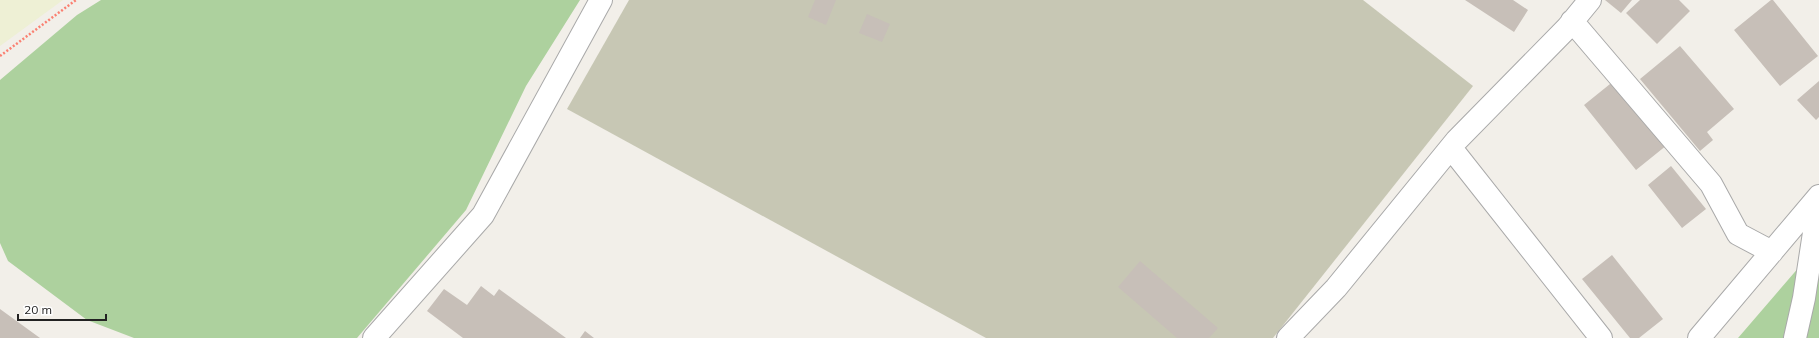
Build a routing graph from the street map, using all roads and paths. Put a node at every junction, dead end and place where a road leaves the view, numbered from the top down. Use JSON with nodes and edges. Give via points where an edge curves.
{"nodes":[{"id":1,"x":76,"y":0,"type":"edge"},
{"id":2,"x":601,"y":0,"type":"edge"},
{"id":3,"x":1590,"y":0,"type":"edge"},
{"id":4,"x":1572,"y":21,"type":"junction"},
{"id":5,"x":0,"y":56,"type":"edge"},
{"id":6,"x":1451,"y":148,"type":"junction"},
{"id":7,"x":1819,"y":196,"type":"edge"},
{"id":8,"x":1819,"y":200,"type":"edge"},
{"id":9,"x":1772,"y":252,"type":"junction"},
{"id":10,"x":374,"y":338,"type":"edge"},
{"id":11,"x":1288,"y":338,"type":"edge"},
{"id":12,"x":1601,"y":338,"type":"edge"},
{"id":13,"x":1699,"y":338,"type":"edge"},
{"id":14,"x":1795,"y":338,"type":"edge"}],
"edges":[{"from":1,"to":5,"type":"path"},
{"from":2,"to":10,"type":"street","via":[[483,215]]},
{"from":3,"to":4,"type":"street"},
{"from":4,"to":6,"type":"street"},
{"from":4,"to":9,"type":"street","via":[[1711,184],[1738,234]]},
{"from":6,"to":11,"type":"street","via":[[1336,288]]},
{"from":6,"to":12,"type":"street"},
{"from":7,"to":9,"type":"street"},
{"from":8,"to":14,"type":"street","via":[[1804,298]]},
{"from":9,"to":13,"type":"street"}]}
